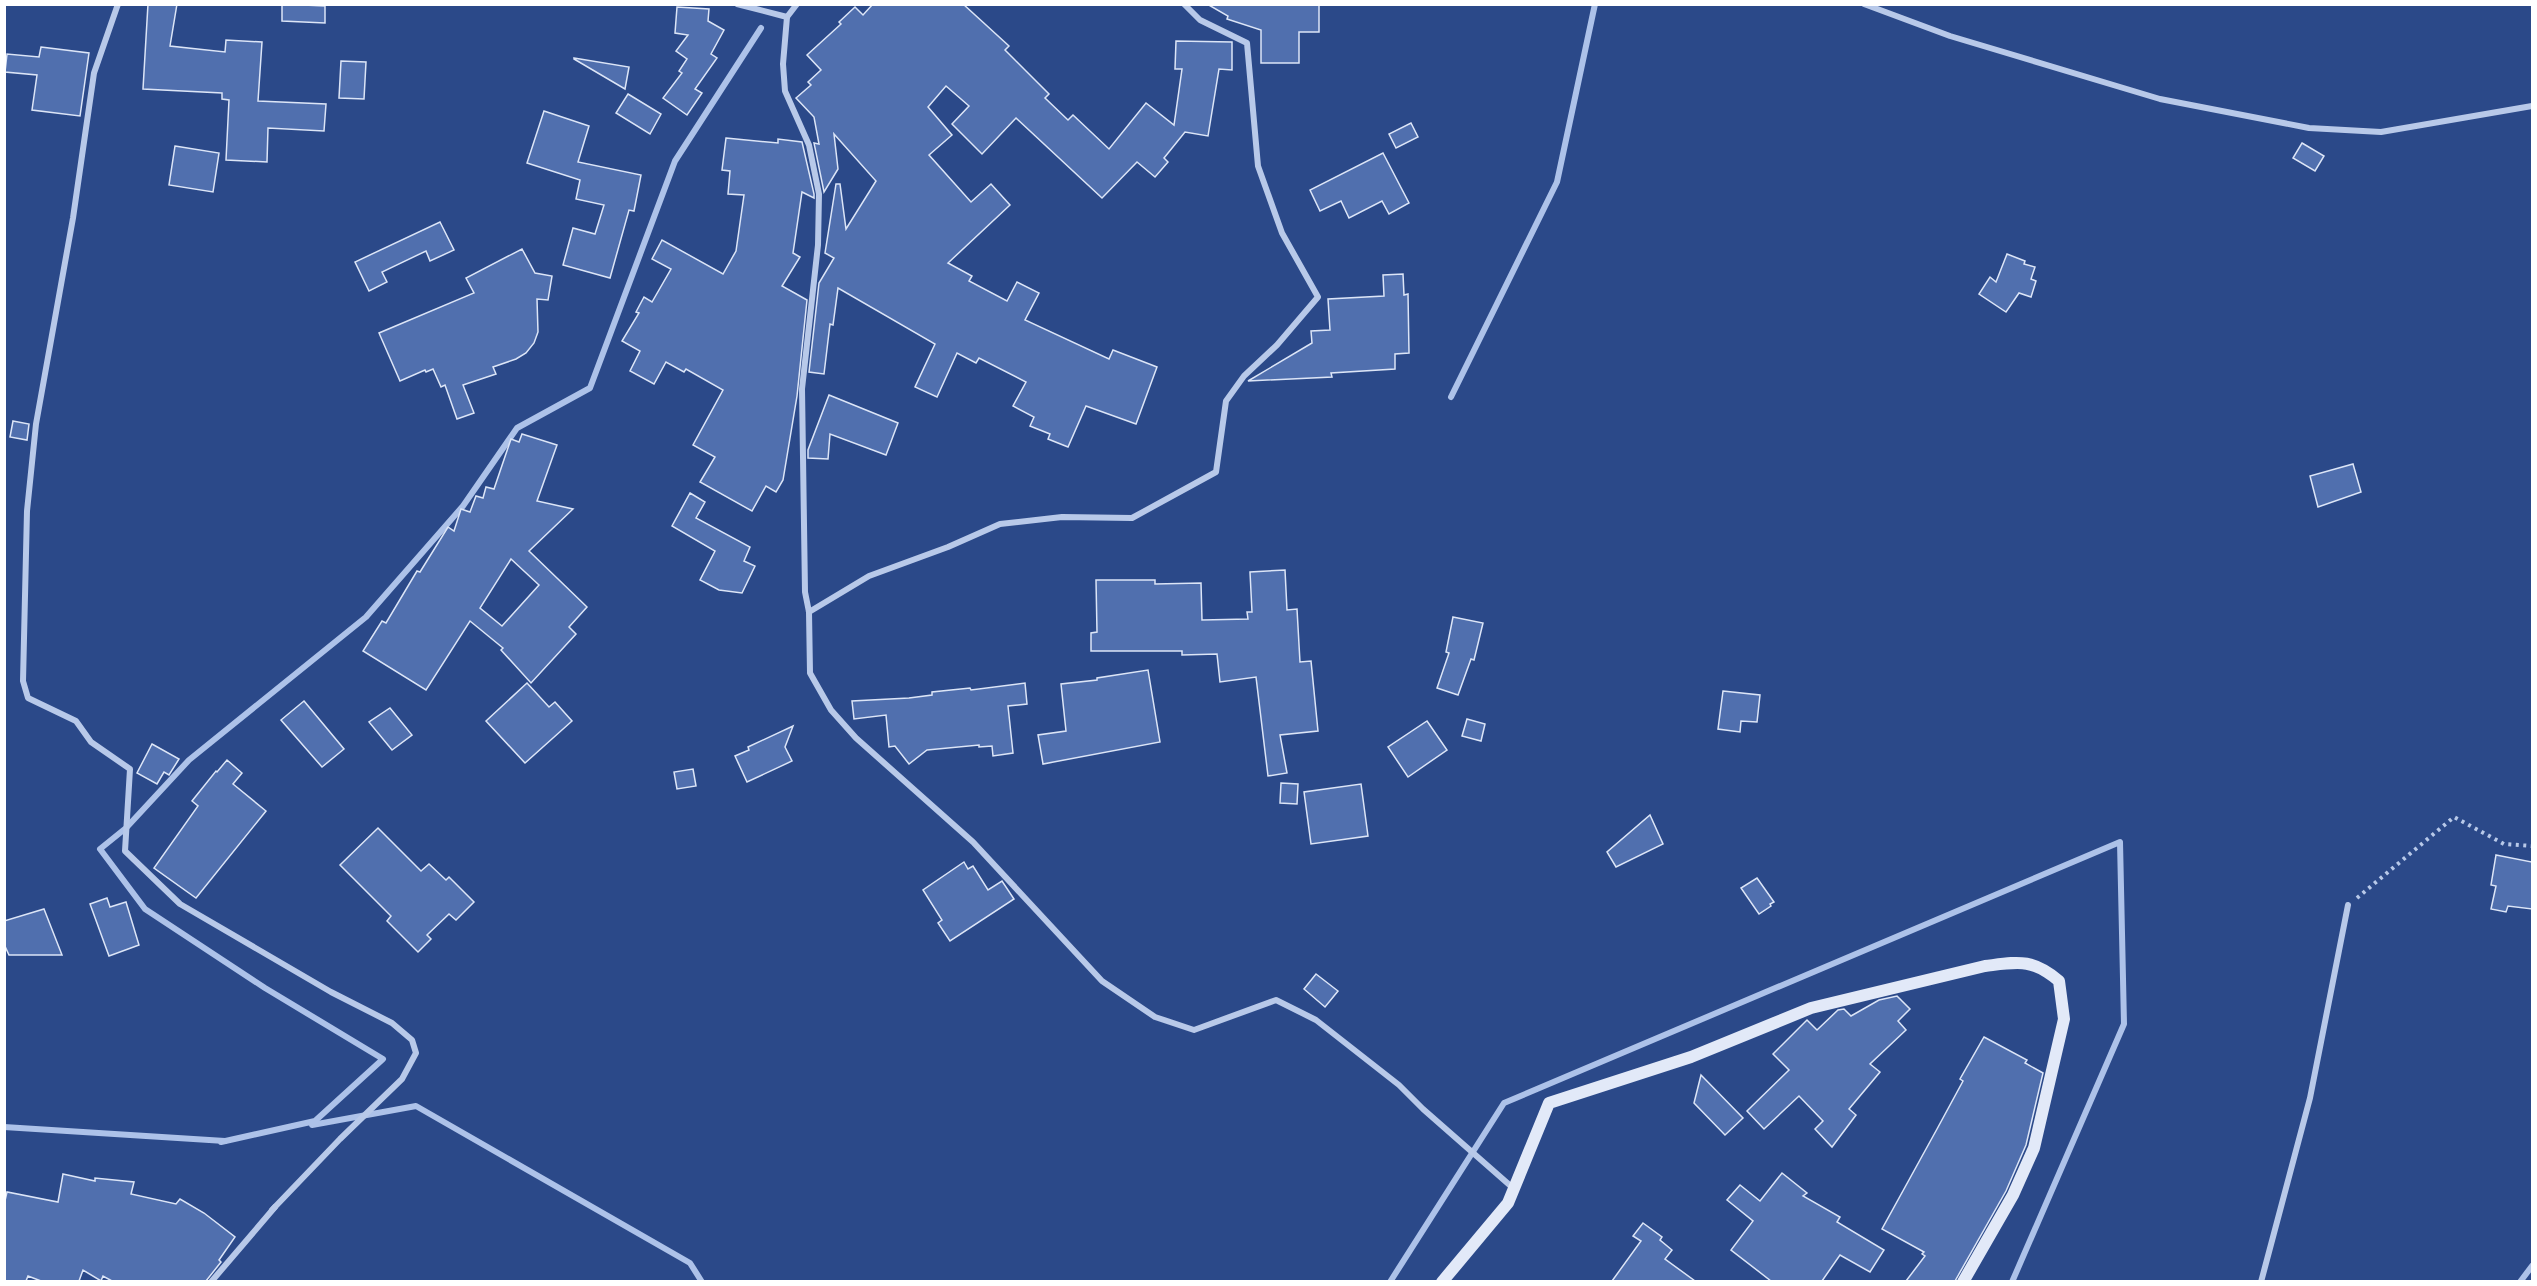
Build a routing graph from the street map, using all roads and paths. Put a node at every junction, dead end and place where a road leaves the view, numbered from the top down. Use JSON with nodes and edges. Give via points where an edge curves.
{"nodes":[{"id":1,"x":118,"y":4,"type":"edge"},
{"id":2,"x":737,"y":4,"type":"edge"},
{"id":3,"x":797,"y":4,"type":"edge"},
{"id":4,"x":1184,"y":4,"type":"edge"},
{"id":5,"x":1864,"y":4,"type":"edge"},
{"id":6,"x":786,"y":17,"type":"junction"},
{"id":7,"x":2532,"y":106,"type":"edge"},
{"id":8,"x":809,"y":612,"type":"junction"},
{"id":9,"x":2532,"y":846,"type":"edge"},
{"id":10,"x":2348,"y":905,"type":"joint"},
{"id":11,"x":1514,"y":1189,"type":"junction"},
{"id":12,"x":211,"y":1281,"type":"edge"},
{"id":13,"x":1442,"y":1281,"type":"edge"},
{"id":14,"x":1963,"y":1281,"type":"edge"},
{"id":15,"x":2261,"y":1281,"type":"edge"}],
"edges":[{"from":1,"to":12,"type":"street","via":[[94,73],[36,424],[27,511],[23,681],[28,698],[76,720],[91,742],[130,770],[125,851],[180,904],[331,993],[392,1023],[412,1040],[416,1053],[402,1079],[340,1139],[272,1210],[343,1137],[256,1227]]},
{"from":2,"to":6,"type":"street"},
{"from":3,"to":6,"type":"street"},
{"from":4,"to":8,"type":"street","via":[[1200,20],[1247,43],[1258,166],[1282,233],[1318,297],[1244,376],[1226,401],[1216,472],[1131,518],[1062,517],[999,524],[869,576]]},
{"from":5,"to":7,"type":"street","via":[[1950,36],[2160,99],[2309,128],[2381,132]]},
{"from":6,"to":8,"type":"street","via":[[785,91],[809,145],[819,194],[818,245],[802,389],[805,592]]},
{"from":8,"to":11,"type":"street","via":[[810,673],[831,710],[856,738],[973,842],[1101,981],[1155,1017],[1194,1030],[1276,1000],[1316,1020],[1399,1085]]},
{"from":9,"to":10,"type":"path","via":[[2504,844],[2454,817]]},
{"from":10,"to":15,"type":"street","via":[[2310,1098]]},
{"from":11,"to":13,"type":"street","via":[[1508,1203]]},
{"from":11,"to":14,"type":"street","via":[[1549,1103],[1691,1057],[1811,1008],[1984,966],[2035,964],[2060,981],[2064,1019],[2061,1039],[2034,1148],[2013,1196]]}]}
